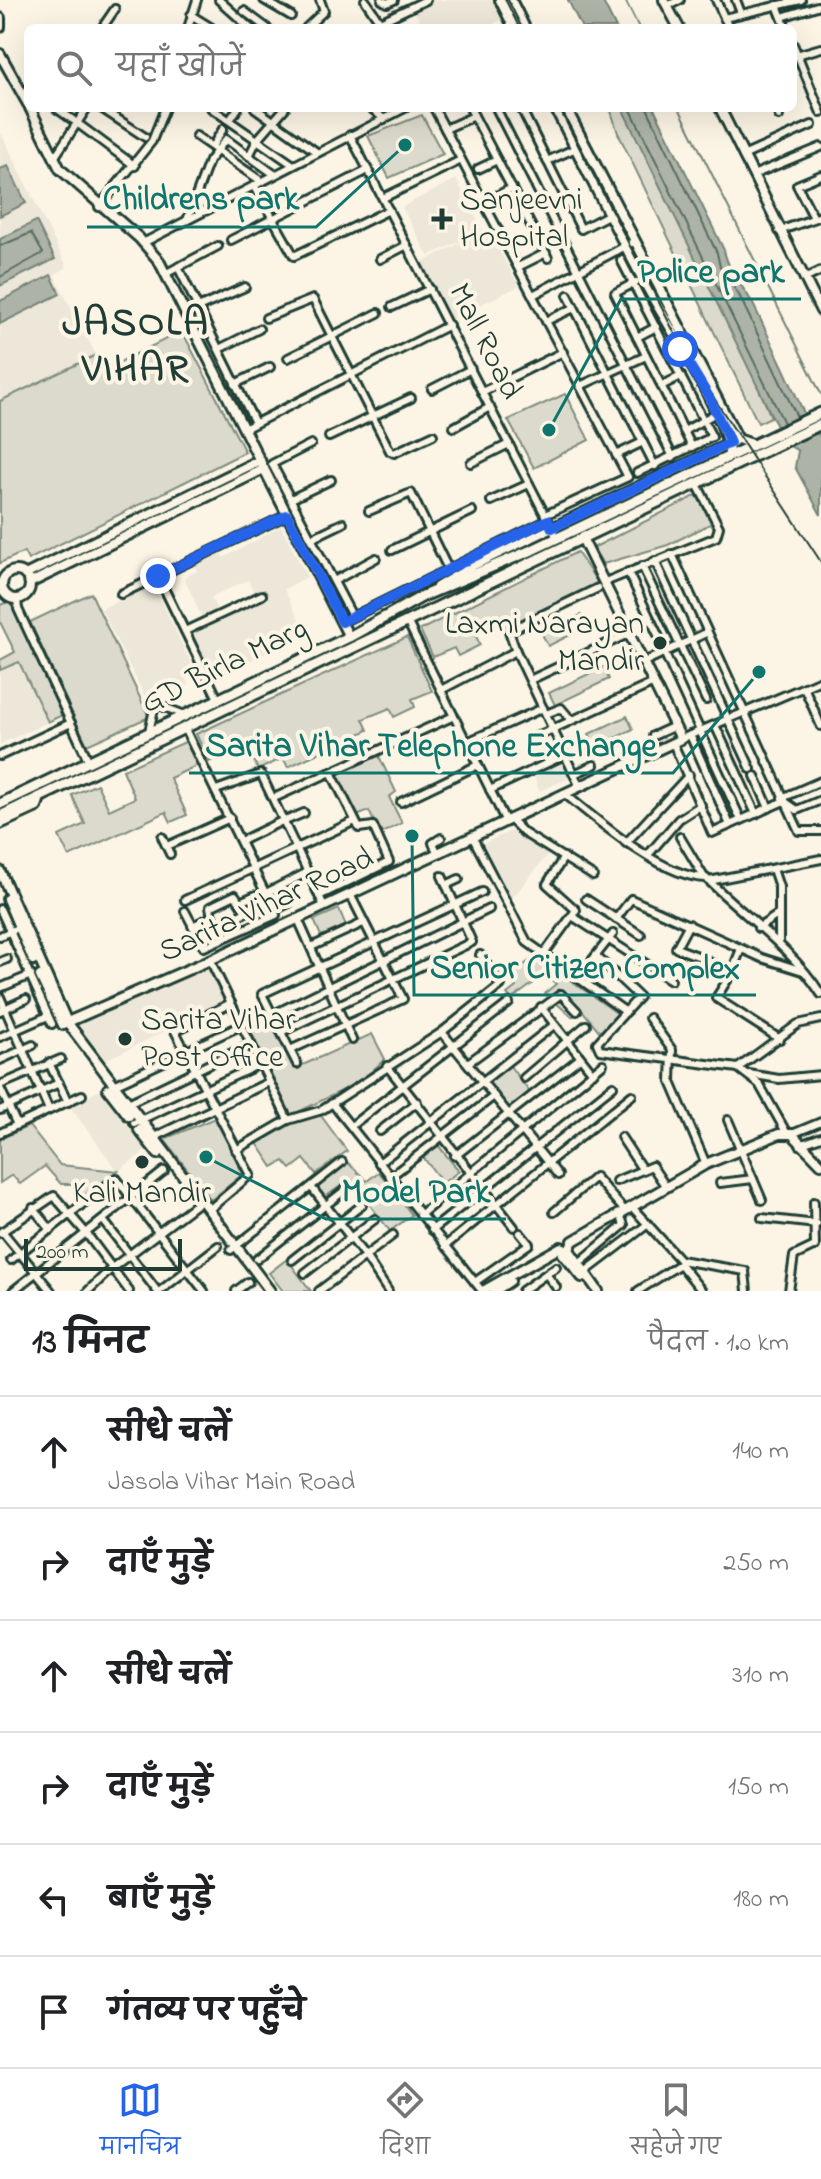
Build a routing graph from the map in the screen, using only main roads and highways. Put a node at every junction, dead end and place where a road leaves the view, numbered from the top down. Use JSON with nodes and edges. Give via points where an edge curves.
{"nodes":[{"id":1,"x":821,"y":413,"type":"edge"},
{"id":2,"x":821,"y":424,"type":"edge"},
{"id":3,"x":779,"y":438,"type":"junction"},
{"id":4,"x":288,"y":665,"type":"junction"},
{"id":5,"x":302,"y":673,"type":"junction"},
{"id":6,"x":222,"y":696,"type":"junction"},
{"id":7,"x":233,"y":706,"type":"junction"},
{"id":8,"x":0,"y":804,"type":"edge"},
{"id":9,"x":0,"y":816,"type":"edge"}],
"edges":[{"from":1,"to":3,"type":"main road"},
{"from":2,"to":3,"type":"main road"},
{"from":3,"to":4,"type":"main road","name":"GD Birla Marg","via":[[550,525],[349,637]]},
{"from":3,"to":5,"type":"main road","name":"GD Birla Marg","via":[[697,484]]},
{"from":4,"to":5,"type":"main road","via":[[265,683]]},
{"from":4,"to":6,"type":"main road","name":"GD Birla Marg"},
{"from":5,"to":7,"type":"main road","name":"GD Birla Marg"},
{"from":6,"to":7,"type":"main road","via":[[257,687]]},
{"from":6,"to":8,"type":"main road","name":"GD Birla Marg"},
{"from":7,"to":9,"type":"main road","name":"GD Birla Marg"}]}
